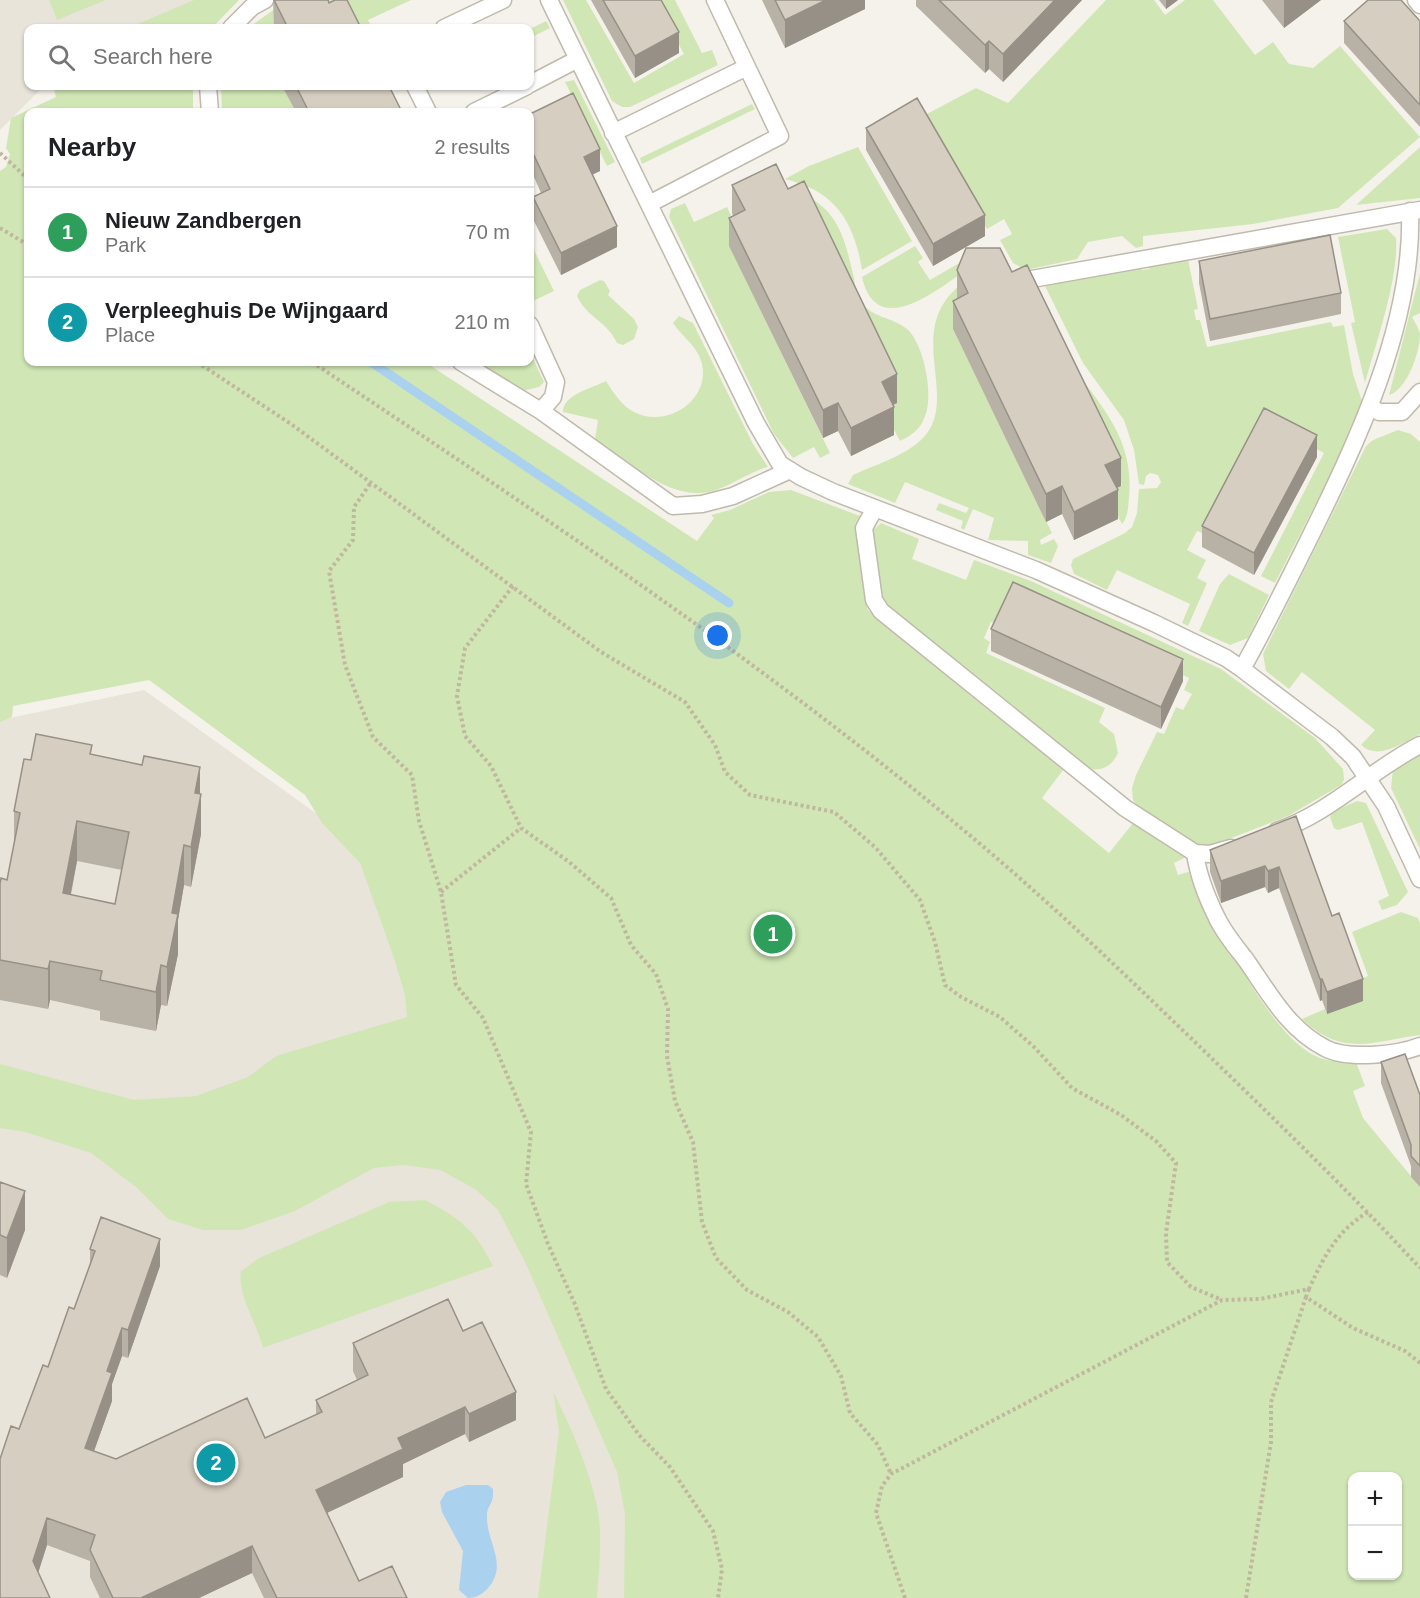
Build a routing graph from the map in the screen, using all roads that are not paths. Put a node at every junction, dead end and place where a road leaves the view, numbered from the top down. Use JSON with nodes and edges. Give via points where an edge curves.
{"nodes":[{"id":1,"x":265,"y":0,"type":"edge"},
{"id":2,"x":503,"y":0,"type":"edge"},
{"id":3,"x":549,"y":0,"type":"edge"},
{"id":4,"x":715,"y":0,"type":"edge"},
{"id":5,"x":1416,"y":0,"type":"edge"},
{"id":6,"x":1420,"y":5,"type":"edge"},
{"id":7,"x":235,"y":24,"type":"edge"},
{"id":8,"x":452,"y":24,"type":"edge"},
{"id":9,"x":578,"y":59,"type":"junction"},
{"id":10,"x":747,"y":67,"type":"junction"},
{"id":11,"x":534,"y":82,"type":"edge"},
{"id":12,"x":208,"y":90,"type":"edge"},
{"id":13,"x":417,"y":90,"type":"edge"},
{"id":14,"x":518,"y":90,"type":"edge"},
{"id":15,"x":210,"y":108,"type":"edge"},
{"id":16,"x":426,"y":108,"type":"edge"},
{"id":17,"x":482,"y":108,"type":"edge"},
{"id":18,"x":613,"y":133,"type":"junction"},
{"id":19,"x":649,"y":204,"type":"junction"},
{"id":20,"x":1415,"y":210,"type":"edge"},
{"id":21,"x":1032,"y":279,"type":"edge"},
{"id":22,"x":534,"y":334,"type":"edge"},
{"id":23,"x":468,"y":366,"type":"edge"},
{"id":24,"x":1420,"y":392,"type":"edge"},
{"id":25,"x":1371,"y":407,"type":"junction"},
{"id":26,"x":541,"y":411,"type":"junction"},
{"id":27,"x":790,"y":470,"type":"junction"},
{"id":28,"x":875,"y":508,"type":"junction"},
{"id":29,"x":1242,"y":669,"type":"junction"},
{"id":30,"x":1420,"y":745,"type":"edge"},
{"id":31,"x":1368,"y":778,"type":"junction"},
{"id":32,"x":1196,"y":853,"type":"junction"},
{"id":33,"x":1420,"y":879,"type":"edge"},
{"id":34,"x":1420,"y":1046,"type":"edge"}],
"edges":[{"from":1,"to":7,"type":"lane"},
{"from":2,"to":8,"type":"lane"},
{"from":3,"to":9,"type":"lane"},
{"from":4,"to":10,"type":"lane"},
{"from":5,"to":6,"type":"lane"},
{"from":9,"to":11,"type":"lane"},
{"from":9,"to":18,"type":"lane"},
{"from":10,"to":18,"type":"lane"},
{"from":10,"to":19,"type":"lane","via":[[780,136]]},
{"from":12,"to":15,"type":"lane"},
{"from":13,"to":16,"type":"lane"},
{"from":14,"to":17,"type":"lane"},
{"from":18,"to":19,"type":"lane"},
{"from":19,"to":27,"type":"lane","via":[[756,423],[780,464]]},
{"from":20,"to":21,"type":"lane"},
{"from":20,"to":25,"type":"lane","via":[[1406,274]]},
{"from":22,"to":26,"type":"lane","via":[[556,382],[553,397]]},
{"from":23,"to":26,"type":"lane"},
{"from":24,"to":25,"type":"lane","via":[[1402,412],[1379,412]]},
{"from":25,"to":29,"type":"lane"},
{"from":26,"to":27,"type":"lane","via":[[673,506],[702,504],[733,495]]},
{"from":27,"to":28,"type":"lane"},
{"from":28,"to":29,"type":"lane","via":[[1053,577]]},
{"from":28,"to":32,"type":"lane","via":[[864,528],[874,600],[881,611],[1125,808]]},
{"from":29,"to":31,"type":"lane","via":[[1332,737]]},
{"from":30,"to":31,"type":"lane","via":[[1389,761]]},
{"from":31,"to":32,"type":"lane","via":[[1291,827],[1221,852]]},
{"from":31,"to":33,"type":"lane","via":[[1386,806]]},
{"from":32,"to":34,"type":"lane","via":[[1198,870],[1217,919],[1289,1023],[1327,1050],[1381,1054]]}]}
